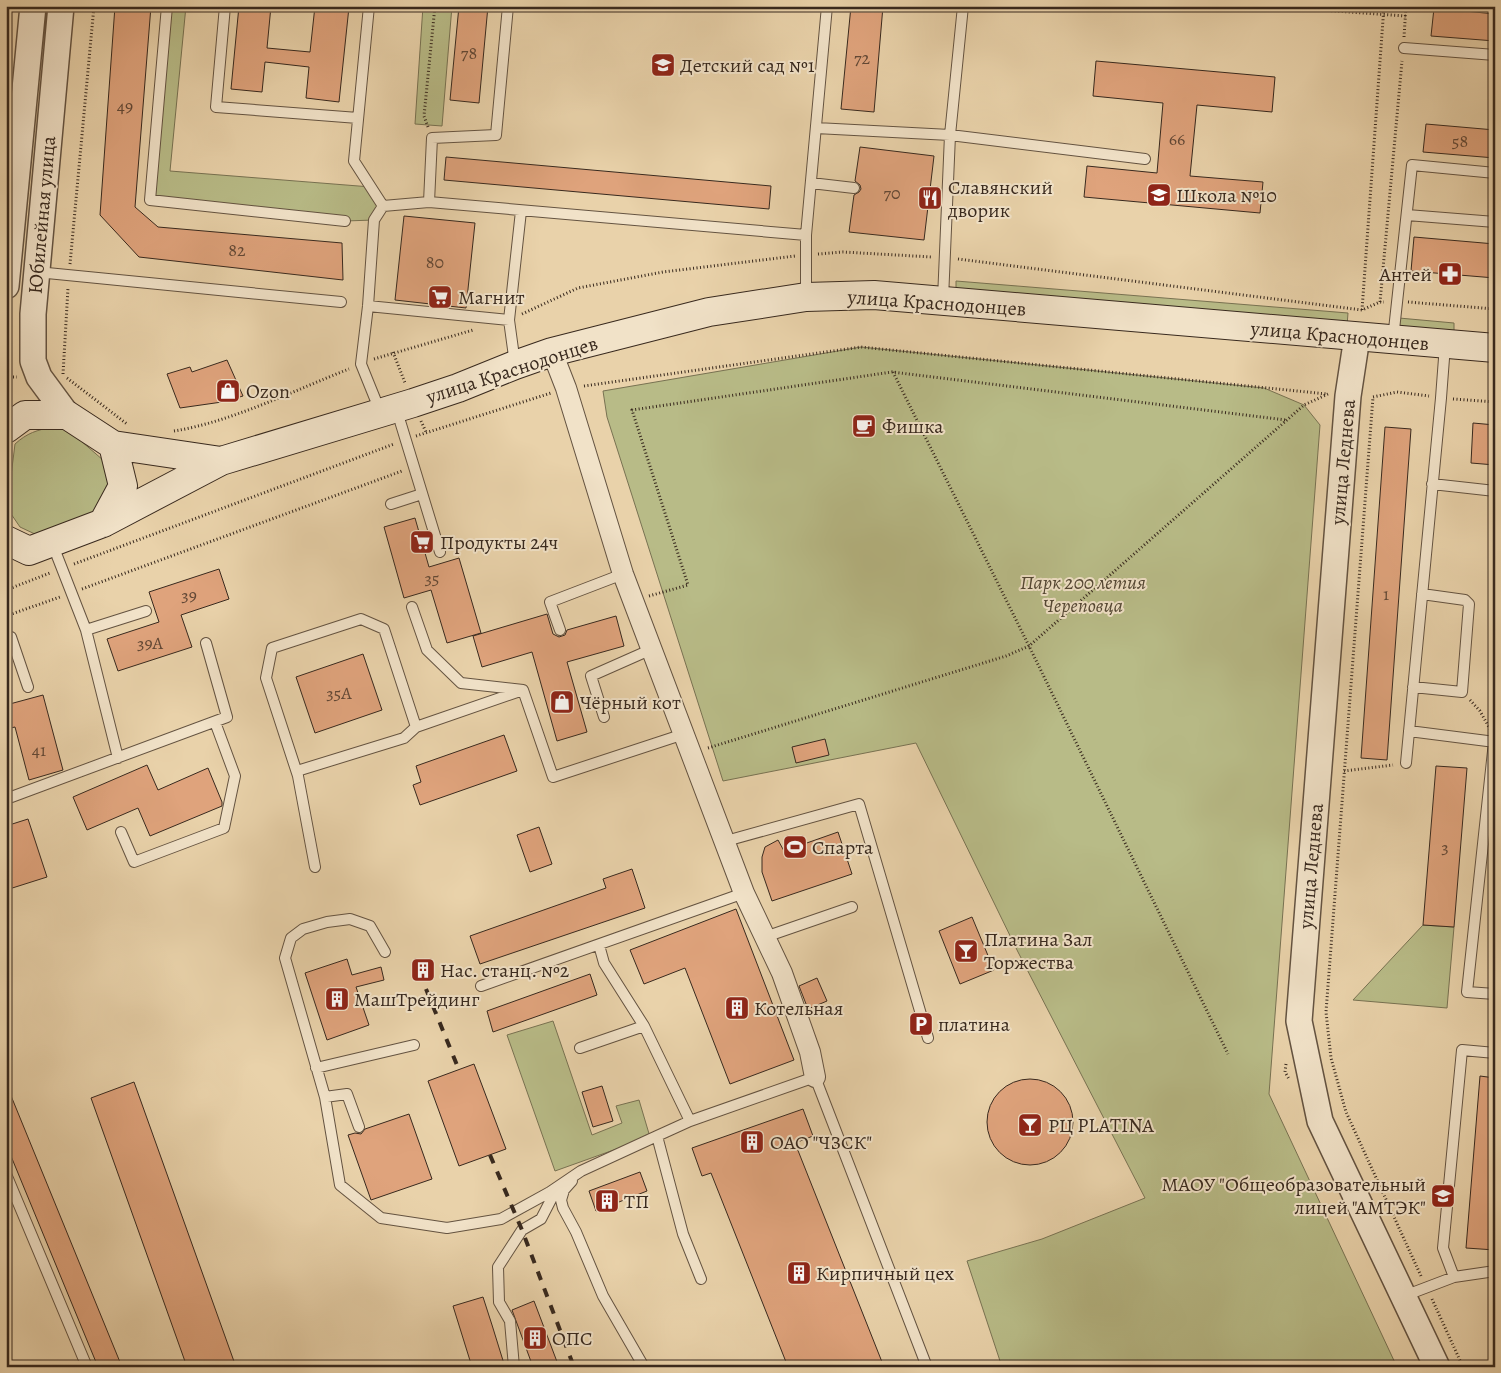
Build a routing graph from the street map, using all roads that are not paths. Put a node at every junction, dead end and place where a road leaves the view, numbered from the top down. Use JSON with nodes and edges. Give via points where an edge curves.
{"nodes":[{"id":1,"x":33,"y":6,"type":"edge"},
{"id":2,"x":61,"y":6,"type":"edge"},
{"id":3,"x":167,"y":6,"type":"edge"},
{"id":4,"x":225,"y":6,"type":"edge"},
{"id":5,"x":369,"y":6,"type":"edge"},
{"id":6,"x":508,"y":6,"type":"edge"},
{"id":7,"x":827,"y":6,"type":"edge"},
{"id":8,"x":963,"y":6,"type":"edge"},
{"id":9,"x":1404,"y":48,"type":"road end"},
{"id":10,"x":1495,"y":55,"type":"edge"},
{"id":11,"x":24,"y":93,"type":"junction"},
{"id":12,"x":53,"y":94,"type":"junction"},
{"id":13,"x":358,"y":118,"type":"junction"},
{"id":14,"x":816,"y":128,"type":"junction"},
{"id":15,"x":950,"y":135,"type":"junction"},
{"id":16,"x":1145,"y":159,"type":"dead end"},
{"id":17,"x":1495,"y":173,"type":"edge"},
{"id":18,"x":811,"y":184,"type":"junction"},
{"id":19,"x":854,"y":188,"type":"dead end"},
{"id":20,"x":429,"y":202,"type":"junction"},
{"id":21,"x":383,"y":206,"type":"junction"},
{"id":22,"x":521,"y":211,"type":"junction"},
{"id":23,"x":1406,"y":215,"type":"junction"},
{"id":24,"x":345,"y":221,"type":"dead end"},
{"id":25,"x":1495,"y":222,"type":"edge"},
{"id":26,"x":806,"y":235,"type":"junction"},
{"id":27,"x":37,"y":272,"type":"junction"},
{"id":28,"x":6,"y":286,"type":"edge"},
{"id":29,"x":806,"y":297,"type":"junction"},
{"id":30,"x":341,"y":302,"type":"dead end"},
{"id":31,"x":943,"y":302,"type":"junction"},
{"id":32,"x":368,"y":306,"type":"junction"},
{"id":33,"x":509,"y":320,"type":"junction"},
{"id":34,"x":1357,"y":337,"type":"junction"},
{"id":35,"x":1393,"y":340,"type":"junction"},
{"id":36,"x":1445,"y":344,"type":"junction"},
{"id":37,"x":1495,"y":348,"type":"edge"},
{"id":38,"x":552,"y":352,"type":"junction"},
{"id":39,"x":515,"y":365,"type":"junction"},
{"id":40,"x":388,"y":410,"type":"junction"},
{"id":41,"x":68,"y":415,"type":"junction"},
{"id":42,"x":6,"y":429,"type":"edge"},
{"id":43,"x":120,"y":435,"type":"junction"},
{"id":44,"x":221,"y":461,"type":"junction"},
{"id":45,"x":1432,"y":484,"type":"junction"},
{"id":46,"x":1495,"y":491,"type":"edge"},
{"id":47,"x":422,"y":494,"type":"junction"},
{"id":48,"x":391,"y":504,"type":"dead end"},
{"id":49,"x":103,"y":524,"type":"junction"},
{"id":50,"x":23,"y":548,"type":"edge"},
{"id":51,"x":440,"y":552,"type":"dead end"},
{"id":52,"x":624,"y":574,"type":"junction"},
{"id":53,"x":1422,"y":594,"type":"junction"},
{"id":54,"x":412,"y":608,"type":"dead end"},
{"id":55,"x":146,"y":611,"type":"dead end"},
{"id":56,"x":86,"y":630,"type":"junction"},
{"id":57,"x":560,"y":630,"type":"dead end"},
{"id":58,"x":6,"y":638,"type":"edge"},
{"id":59,"x":206,"y":643,"type":"dead end"},
{"id":60,"x":652,"y":649,"type":"junction"},
{"id":61,"x":28,"y":687,"type":"dead end"},
{"id":62,"x":1413,"y":687,"type":"junction"},
{"id":63,"x":523,"y":690,"type":"junction"},
{"id":64,"x":604,"y":717,"type":"dead end"},
{"id":65,"x":215,"y":722,"type":"junction"},
{"id":66,"x":416,"y":727,"type":"junction"},
{"id":67,"x":1409,"y":732,"type":"junction"},
{"id":68,"x":684,"y":734,"type":"junction"},
{"id":69,"x":1494,"y":742,"type":"edge"},
{"id":70,"x":118,"y":758,"type":"junction"},
{"id":71,"x":1406,"y":763,"type":"road end"},
{"id":72,"x":297,"y":771,"type":"junction"},
{"id":73,"x":6,"y":799,"type":"edge"},
{"id":74,"x":121,"y":832,"type":"dead end"},
{"id":75,"x":726,"y":841,"type":"junction"},
{"id":76,"x":315,"y":867,"type":"dead end"},
{"id":77,"x":744,"y":893,"type":"junction"},
{"id":78,"x":852,"y":907,"type":"dead end"},
{"id":79,"x":765,"y":937,"type":"junction"},
{"id":80,"x":599,"y":945,"type":"junction"},
{"id":81,"x":386,"y":952,"type":"dead end"},
{"id":82,"x":481,"y":986,"type":"dead end"},
{"id":83,"x":1495,"y":994,"type":"edge"},
{"id":84,"x":644,"y":1026,"type":"junction"},
{"id":85,"x":928,"y":1038,"type":"dead end"},
{"id":86,"x":414,"y":1044,"type":"dead end"},
{"id":87,"x":580,"y":1048,"type":"dead end"},
{"id":88,"x":1495,"y":1053,"type":"edge"},
{"id":89,"x":316,"y":1068,"type":"junction"},
{"id":90,"x":815,"y":1077,"type":"junction"},
{"id":91,"x":325,"y":1097,"type":"junction"},
{"id":92,"x":690,"y":1121,"type":"junction"},
{"id":93,"x":359,"y":1128,"type":"dead end"},
{"id":94,"x":657,"y":1136,"type":"junction"},
{"id":95,"x":581,"y":1171,"type":"junction"},
{"id":96,"x":6,"y":1174,"type":"edge"},
{"id":97,"x":557,"y":1188,"type":"junction"},
{"id":98,"x":1495,"y":1271,"type":"edge"},
{"id":99,"x":1454,"y":1277,"type":"junction"},
{"id":100,"x":701,"y":1279,"type":"dead end"},
{"id":101,"x":1415,"y":1292,"type":"junction"},
{"id":102,"x":87,"y":1367,"type":"edge"},
{"id":103,"x":514,"y":1367,"type":"edge"},
{"id":104,"x":644,"y":1367,"type":"edge"},
{"id":105,"x":927,"y":1367,"type":"edge"},
{"id":106,"x":1438,"y":1367,"type":"edge"}],
"edges":[{"from":1,"to":11,"type":"street","name":"Юбилейная улица"},
{"from":2,"to":12,"type":"street","name":"Юбилейная улица"},
{"from":3,"to":24,"type":"lane","via":[[150,200]]},
{"from":4,"to":13,"type":"lane","via":[[216,107]]},
{"from":5,"to":13,"type":"lane"},
{"from":6,"to":20,"type":"lane","via":[[496,135],[432,138]]},
{"from":7,"to":14,"type":"lane"},
{"from":8,"to":15,"type":"lane"},
{"from":9,"to":10,"type":"lane"},
{"from":11,"to":12,"type":"street"},
{"from":11,"to":28,"type":"street","name":"Юбилейная улица","via":[[18,119]]},
{"from":12,"to":27,"type":"street","name":"Юбилейная улица"},
{"from":13,"to":21,"type":"lane","via":[[354,161]]},
{"from":14,"to":15,"type":"lane"},
{"from":14,"to":18,"type":"lane"},
{"from":15,"to":16,"type":"lane"},
{"from":15,"to":31,"type":"lane"},
{"from":17,"to":23,"type":"lane","via":[[1412,165]]},
{"from":18,"to":19,"type":"lane"},
{"from":18,"to":26,"type":"lane"},
{"from":20,"to":21,"type":"lane"},
{"from":20,"to":22,"type":"lane"},
{"from":21,"to":32,"type":"lane","via":[[374,220]]},
{"from":22,"to":26,"type":"lane"},
{"from":22,"to":33,"type":"lane"},
{"from":23,"to":25,"type":"lane"},
{"from":23,"to":35,"type":"lane"},
{"from":26,"to":29,"type":"lane"},
{"from":27,"to":30,"type":"lane"},
{"from":27,"to":41,"type":"street","name":"Юбилейная улица","via":[[33,360],[39,376]]},
{"from":29,"to":31,"type":"main road","name":"улица Краснодонцев","via":[[874,295]]},
{"from":29,"to":38,"type":"main road","name":"улица Краснодонцев","via":[[709,312]]},
{"from":31,"to":34,"type":"main road","name":"улица Краснодонцев"},
{"from":32,"to":33,"type":"lane"},
{"from":32,"to":40,"type":"lane","via":[[362,364]]},
{"from":33,"to":39,"type":"lane"},
{"from":34,"to":35,"type":"main road","name":"улица Краснодонцев"},
{"from":34,"to":101,"type":"street","name":"улица Леднева","via":[[1348,396],[1299,1021],[1320,1121]]},
{"from":35,"to":36,"type":"main road","name":"улица Краснодонцев"},
{"from":36,"to":37,"type":"main road","name":"улица Краснодонцев"},
{"from":36,"to":45,"type":"lane"},
{"from":38,"to":39,"type":"main road","name":"улица Краснодонцев"},
{"from":38,"to":52,"type":"street"},
{"from":39,"to":40,"type":"main road","name":"улица Краснодонцев","via":[[458,388]]},
{"from":40,"to":44,"type":"main road","name":"улица Краснодонцев"},
{"from":40,"to":47,"type":"lane","via":[[406,439]]},
{"from":41,"to":42,"type":"main road","via":[[25,415]]},
{"from":41,"to":43,"type":"main road"},
{"from":43,"to":44,"type":"main road","name":"улица Краснодонцев"},
{"from":43,"to":49,"type":"main road","via":[[123,486]]},
{"from":44,"to":49,"type":"main road","name":"улица Краснодонцев"},
{"from":45,"to":46,"type":"lane"},
{"from":45,"to":53,"type":"lane"},
{"from":47,"to":48,"type":"lane"},
{"from":47,"to":51,"type":"lane"},
{"from":49,"to":50,"type":"main road","name":"улица Краснодонцев"},
{"from":50,"to":56,"type":"lane","via":[[62,568]]},
{"from":52,"to":57,"type":"lane","via":[[550,602]]},
{"from":52,"to":60,"type":"street"},
{"from":53,"to":62,"type":"lane"},
{"from":53,"to":62,"type":"lane","via":[[1465,600],[1469,604],[1462,692]]},
{"from":54,"to":63,"type":"lane","via":[[427,650],[461,682]]},
{"from":55,"to":56,"type":"lane"},
{"from":56,"to":70,"type":"lane"},
{"from":58,"to":61,"type":"lane","via":[[11,637]]},
{"from":59,"to":65,"type":"lane","via":[[227,717]]},
{"from":60,"to":64,"type":"lane","via":[[591,676]]},
{"from":60,"to":68,"type":"street"},
{"from":62,"to":67,"type":"lane"},
{"from":63,"to":66,"type":"lane"},
{"from":63,"to":68,"type":"lane","via":[[553,777]]},
{"from":65,"to":70,"type":"lane"},
{"from":65,"to":74,"type":"lane","via":[[235,776],[224,828],[134,862]]},
{"from":66,"to":72,"type":"lane","via":[[404,738]]},
{"from":66,"to":72,"type":"lane","via":[[384,628],[361,619],[272,648],[266,678]]},
{"from":67,"to":69,"type":"lane"},
{"from":67,"to":71,"type":"lane"},
{"from":68,"to":75,"type":"street"},
{"from":69,"to":83,"type":"lane","via":[[1467,992]]},
{"from":70,"to":73,"type":"lane"},
{"from":72,"to":76,"type":"lane"},
{"from":75,"to":77,"type":"street"},
{"from":75,"to":85,"type":"lane","via":[[860,804]]},
{"from":77,"to":79,"type":"street"},
{"from":77,"to":80,"type":"lane"},
{"from":78,"to":79,"type":"lane"},
{"from":79,"to":90,"type":"street","via":[[782,973],[810,1052]]},
{"from":80,"to":82,"type":"lane"},
{"from":80,"to":84,"type":"lane","via":[[604,963]]},
{"from":81,"to":89,"type":"lane","via":[[370,926],[350,919],[303,929],[291,938],[285,958]]},
{"from":84,"to":87,"type":"lane"},
{"from":84,"to":92,"type":"lane"},
{"from":86,"to":89,"type":"lane"},
{"from":88,"to":99,"type":"lane","via":[[1462,1050],[1443,1248]]},
{"from":89,"to":91,"type":"lane"},
{"from":90,"to":92,"type":"lane"},
{"from":90,"to":105,"type":"lane"},
{"from":91,"to":93,"type":"lane","via":[[347,1094]]},
{"from":91,"to":97,"type":"lane","via":[[340,1185],[381,1218],[447,1228],[501,1219]]},
{"from":92,"to":94,"type":"lane"},
{"from":94,"to":95,"type":"lane"},
{"from":94,"to":100,"type":"lane","via":[[683,1234]]},
{"from":95,"to":97,"type":"lane"},
{"from":95,"to":104,"type":"lane","via":[[564,1190],[563,1208],[603,1296]]},
{"from":96,"to":102,"type":"lane"},
{"from":97,"to":103,"type":"lane","via":[[541,1219],[522,1230],[498,1267],[499,1302],[510,1321]]},
{"from":98,"to":99,"type":"lane"},
{"from":99,"to":101,"type":"lane"},
{"from":101,"to":106,"type":"street","name":"улица Леднева"}]}
